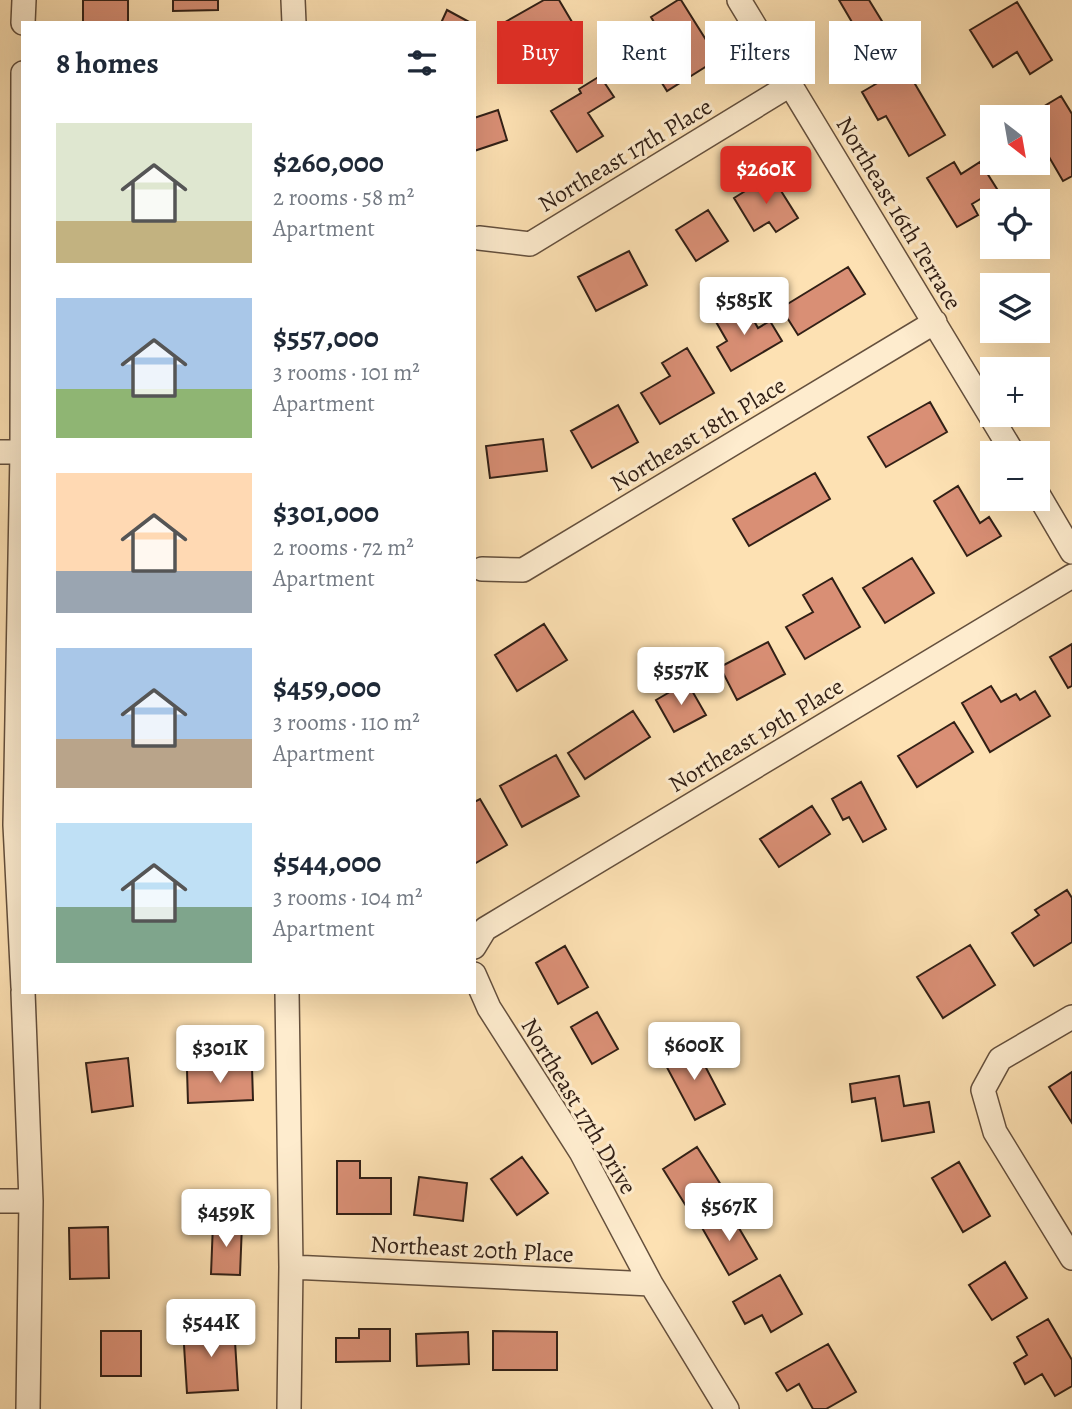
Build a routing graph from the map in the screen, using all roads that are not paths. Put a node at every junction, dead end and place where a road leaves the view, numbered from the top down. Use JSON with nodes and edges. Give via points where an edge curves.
{"nodes":[{"id":1,"x":24,"y":0,"type":"edge"},
{"id":2,"x":293,"y":0,"type":"edge"},
{"id":3,"x":739,"y":0,"type":"edge"},
{"id":4,"x":23,"y":21,"type":"edge"},
{"id":5,"x":294,"y":21,"type":"edge"},
{"id":6,"x":790,"y":85,"type":"junction"},
{"id":7,"x":479,"y":238,"type":"dead end"},
{"id":8,"x":935,"y":322,"type":"junction"},
{"id":9,"x":1006,"y":441,"type":"edge"},
{"id":10,"x":0,"y":452,"type":"edge"},
{"id":11,"x":21,"y":452,"type":"edge"},
{"id":12,"x":1048,"y":511,"type":"edge"},
{"id":13,"x":21,"y":527,"type":"edge"},
{"id":14,"x":1072,"y":552,"type":"edge"},
{"id":15,"x":482,"y":569,"type":"dead end"},
{"id":16,"x":1072,"y":576,"type":"edge"},
{"id":17,"x":13,"y":825,"type":"edge"},
{"id":18,"x":476,"y":944,"type":"edge"},
{"id":19,"x":21,"y":955,"type":"edge"},
{"id":20,"x":476,"y":979,"type":"edge"},
{"id":21,"x":23,"y":994,"type":"edge"},
{"id":22,"x":287,"y":994,"type":"edge"},
{"id":23,"x":1072,"y":1017,"type":"edge"},
{"id":24,"x":0,"y":1201,"type":"edge"},
{"id":25,"x":32,"y":1201,"type":"junction"},
{"id":26,"x":1072,"y":1258,"type":"edge"},
{"id":27,"x":291,"y":1266,"type":"junction"},
{"id":28,"x":651,"y":1284,"type":"junction"},
{"id":29,"x":28,"y":1409,"type":"edge"},
{"id":30,"x":289,"y":1409,"type":"edge"},
{"id":31,"x":727,"y":1409,"type":"edge"}],
"edges":[{"from":1,"to":4,"type":"street"},
{"from":2,"to":5,"type":"street"},
{"from":3,"to":6,"type":"street","name":"Northeast 16th Terrace"},
{"from":6,"to":7,"type":"street","name":"Northeast 17th Place","via":[[530,244]]},
{"from":6,"to":8,"type":"street","name":"Northeast 16th Terrace"},
{"from":8,"to":9,"type":"street","name":"Northeast 16th Terrace"},
{"from":8,"to":15,"type":"street","name":"Northeast 18th Place","via":[[523,570]]},
{"from":10,"to":11,"type":"street"},
{"from":12,"to":14,"type":"street"},
{"from":13,"to":17,"type":"street"},
{"from":16,"to":18,"type":"street","name":"Northeast 19th Place","via":[[485,929]]},
{"from":17,"to":19,"type":"street"},
{"from":20,"to":28,"type":"street","name":"Northeast 17th Drive","via":[[489,1008],[581,1152]]},
{"from":21,"to":25,"type":"street"},
{"from":22,"to":27,"type":"street"},
{"from":23,"to":26,"type":"street","via":[[1000,1059],[984,1090],[995,1132]]},
{"from":24,"to":25,"type":"street"},
{"from":25,"to":29,"type":"street"},
{"from":27,"to":28,"type":"street","name":"Northeast 20th Place"},
{"from":27,"to":30,"type":"street"},
{"from":28,"to":31,"type":"street","name":"Northeast 17th Drive"}]}
